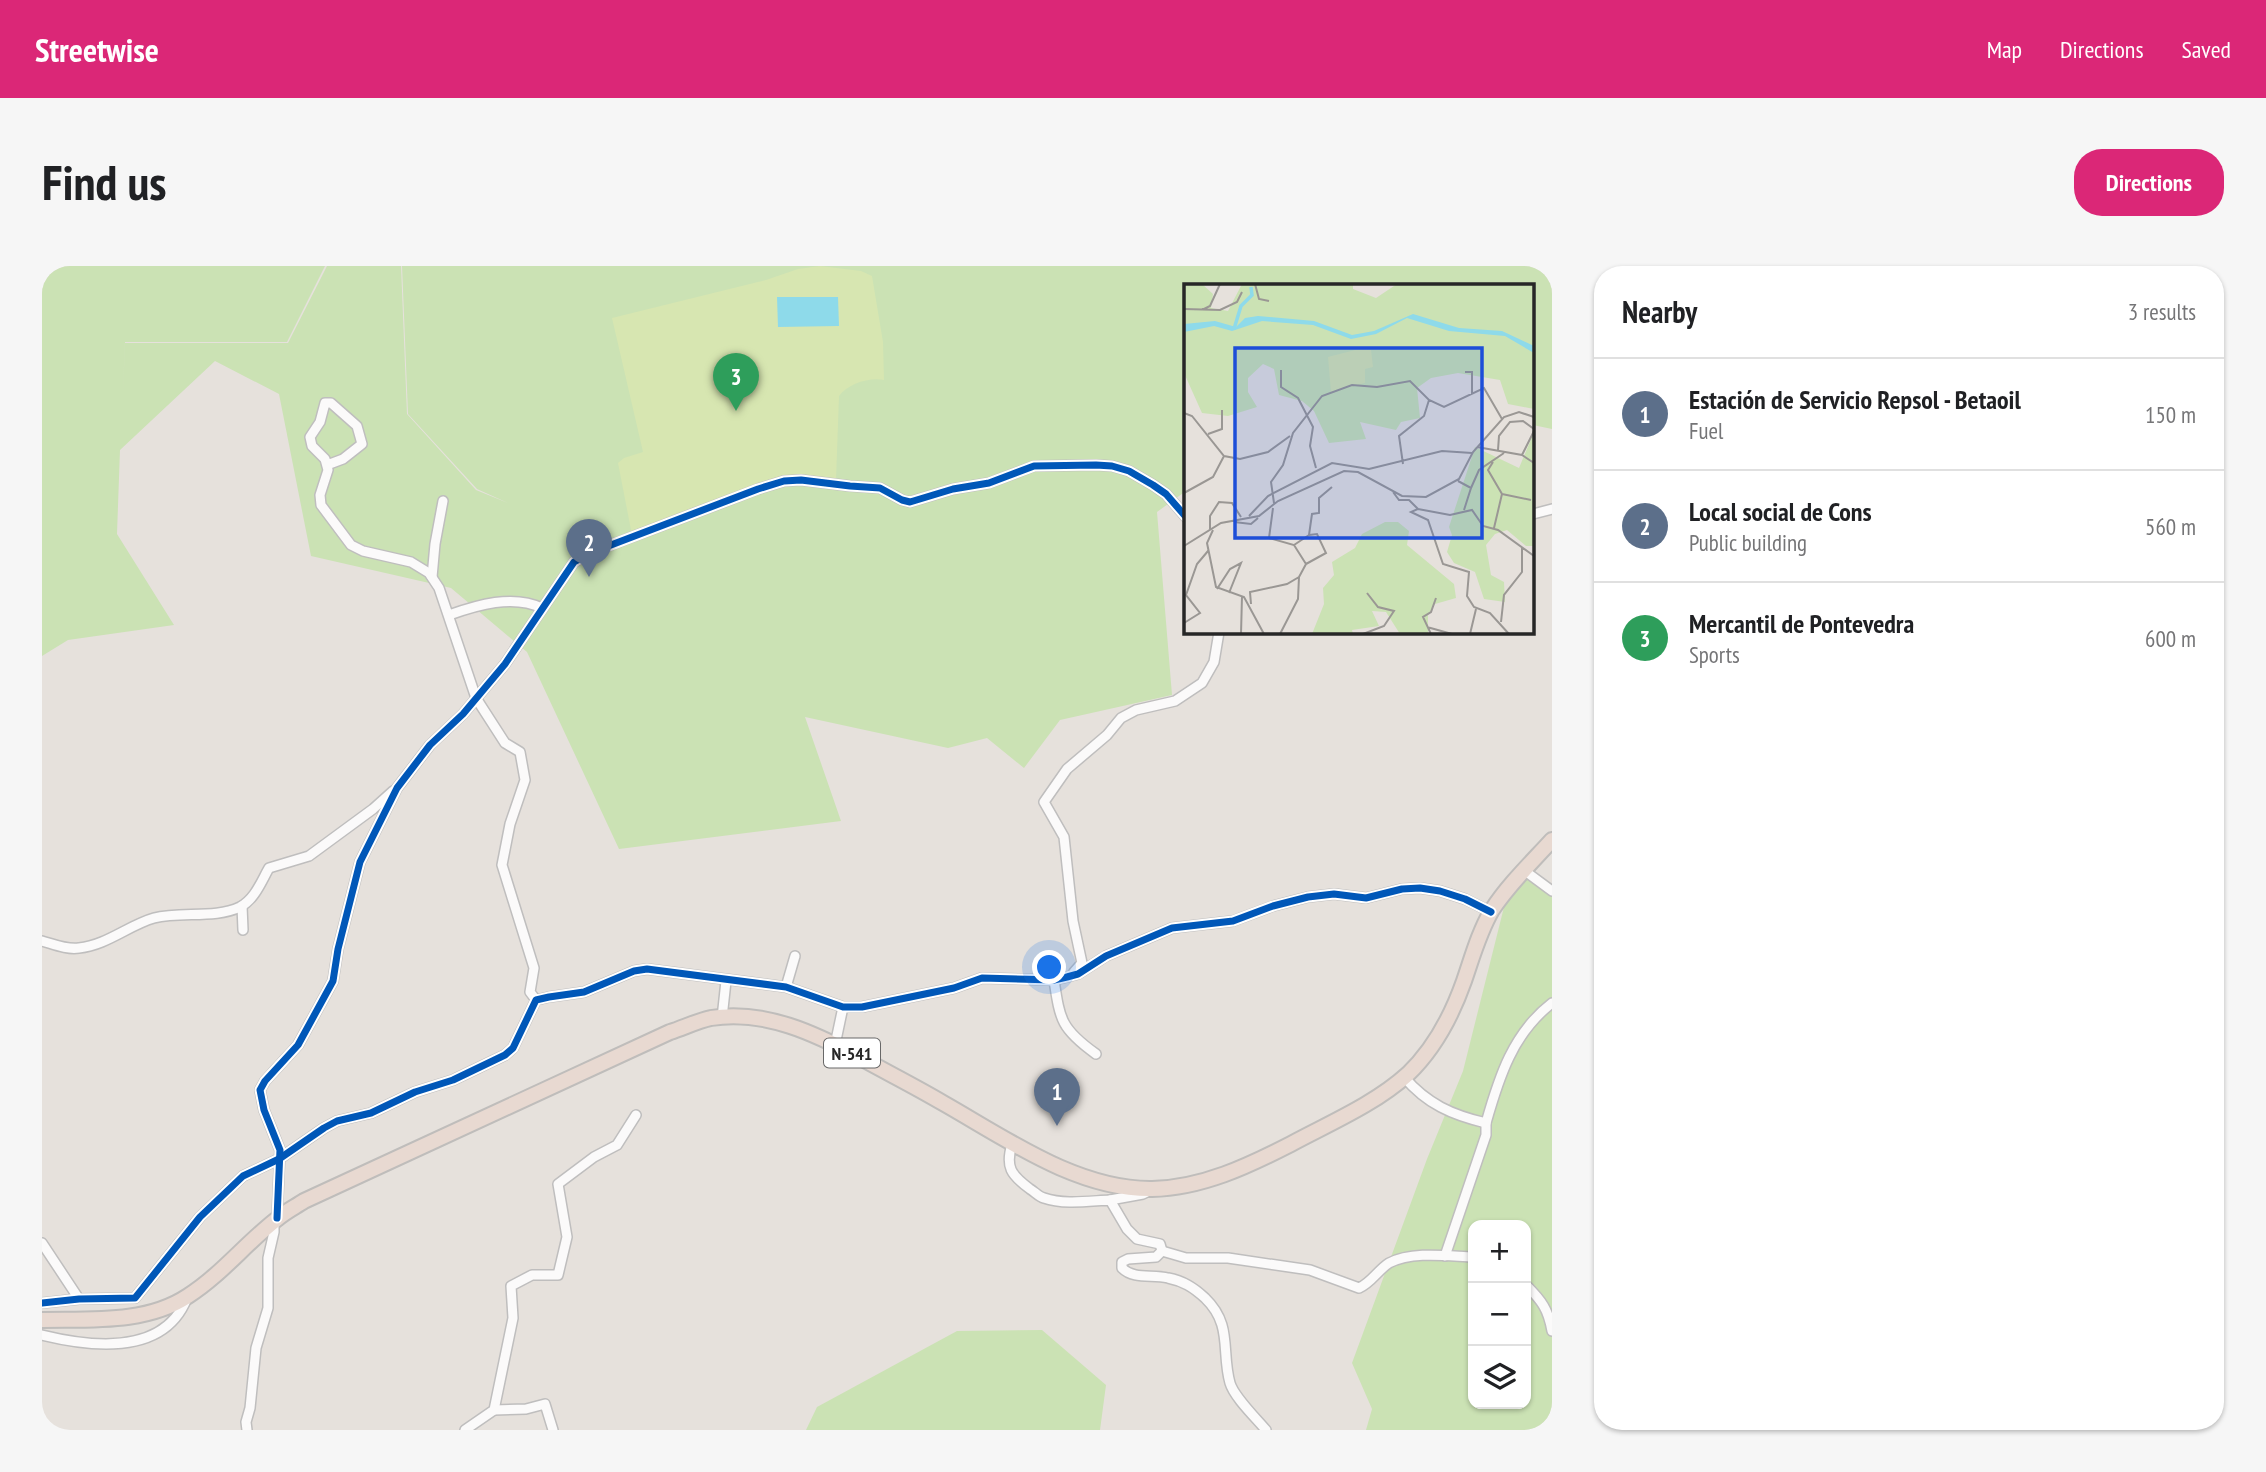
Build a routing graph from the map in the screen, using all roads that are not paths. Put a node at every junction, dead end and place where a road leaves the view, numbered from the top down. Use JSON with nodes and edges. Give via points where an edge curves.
{"nodes":[{"id":1,"x":327,"y":465,"type":"junction"},
{"id":2,"x":443,"y":501,"type":"dead end"},
{"id":3,"x":1552,"y":509,"type":"edge"},
{"id":4,"x":1534,"y":514,"type":"edge"},
{"id":5,"x":1184,"y":515,"type":"edge"},
{"id":6,"x":432,"y":578,"type":"junction"},
{"id":7,"x":542,"y":608,"type":"junction"},
{"id":8,"x":449,"y":615,"type":"junction"},
{"id":9,"x":1219,"y":634,"type":"edge"},
{"id":10,"x":476,"y":698,"type":"junction"},
{"id":11,"x":397,"y":788,"type":"junction"},
{"id":12,"x":1552,"y":840,"type":"edge"},
{"id":13,"x":1525,"y":871,"type":"junction"},
{"id":14,"x":1552,"y":891,"type":"edge"},
{"id":15,"x":242,"y":906,"type":"junction"},
{"id":16,"x":1491,"y":912,"type":"junction"},
{"id":17,"x":243,"y":930,"type":"dead end"},
{"id":18,"x":42,"y":942,"type":"edge"},
{"id":19,"x":795,"y":956,"type":"dead end"},
{"id":20,"x":1067,"y":977,"type":"junction"},
{"id":21,"x":1054,"y":980,"type":"junction"},
{"id":22,"x":726,"y":981,"type":"junction"},
{"id":23,"x":786,"y":987,"type":"junction"},
{"id":24,"x":536,"y":1000,"type":"junction"},
{"id":25,"x":1552,"y":1003,"type":"edge"},
{"id":26,"x":843,"y":1007,"type":"junction"},
{"id":27,"x":722,"y":1018,"type":"junction"},
{"id":28,"x":835,"y":1045,"type":"junction"},
{"id":29,"x":1096,"y":1054,"type":"dead end"},
{"id":30,"x":1404,"y":1077,"type":"junction"},
{"id":31,"x":636,"y":1115,"type":"dead end"},
{"id":32,"x":1486,"y":1123,"type":"junction"},
{"id":33,"x":1012,"y":1144,"type":"junction"},
{"id":34,"x":279,"y":1159,"type":"junction"},
{"id":35,"x":1152,"y":1189,"type":"junction"},
{"id":36,"x":1110,"y":1200,"type":"junction"},
{"id":37,"x":275,"y":1220,"type":"junction"},
{"id":38,"x":42,"y":1243,"type":"edge"},
{"id":39,"x":1162,"y":1251,"type":"junction"},
{"id":40,"x":1445,"y":1256,"type":"junction"},
{"id":41,"x":1468,"y":1256,"type":"edge"},
{"id":42,"x":1531,"y":1290,"type":"edge"},
{"id":43,"x":187,"y":1298,"type":"junction"},
{"id":44,"x":79,"y":1299,"type":"junction"},
{"id":45,"x":42,"y":1303,"type":"edge"},
{"id":46,"x":42,"y":1320,"type":"edge"},
{"id":47,"x":1552,"y":1331,"type":"edge"},
{"id":48,"x":42,"y":1335,"type":"edge"},
{"id":49,"x":494,"y":1410,"type":"junction"},
{"id":50,"x":247,"y":1430,"type":"edge"},
{"id":51,"x":465,"y":1430,"type":"edge"},
{"id":52,"x":553,"y":1430,"type":"edge"},
{"id":53,"x":1266,"y":1430,"type":"edge"}],
"edges":[{"from":1,"to":1,"type":"street","via":[[310,437],[325,403],[331,403],[357,426],[362,444]]},
{"from":1,"to":6,"type":"street","via":[[321,505],[351,545],[411,562]]},
{"from":2,"to":6,"type":"street"},
{"from":3,"to":4,"type":"street"},
{"from":5,"to":7,"type":"street","via":[[1153,485],[1112,467],[1034,466],[989,483],[910,502],[880,488],[784,481],[590,553],[573,562]]},
{"from":6,"to":8,"type":"street"},
{"from":7,"to":8,"type":"street","via":[[518,602],[477,605]]},
{"from":7,"to":10,"type":"street"},
{"from":8,"to":10,"type":"street"},
{"from":9,"to":20,"type":"street","via":[[1214,662],[1202,683],[1175,701],[1121,718],[1067,769],[1044,802],[1064,837],[1082,958],[1081,965]]},
{"from":10,"to":11,"type":"street","via":[[430,745]]},
{"from":10,"to":24,"type":"street","via":[[505,743],[520,752],[525,780],[502,865],[534,968],[530,992]]},
{"from":11,"to":15,"type":"street","via":[[309,856],[269,868]]},
{"from":11,"to":34,"type":"street","via":[[360,862],[333,982],[298,1045],[260,1090]]},
{"from":12,"to":13,"type":"highway","number":"N-541"},
{"from":13,"to":14,"type":"street"},
{"from":13,"to":16,"type":"highway","number":"N-541"},
{"from":15,"to":17,"type":"street"},
{"from":15,"to":18,"type":"street","via":[[158,917],[79,948]]},
{"from":16,"to":20,"type":"street","via":[[1465,899],[1420,888],[1366,898],[1308,897],[1233,921],[1172,928]]},
{"from":16,"to":30,"type":"highway","number":"N-541","via":[[1439,1034]]},
{"from":19,"to":23,"type":"street"},
{"from":20,"to":21,"type":"street"},
{"from":21,"to":26,"type":"street","via":[[982,978],[954,988]]},
{"from":21,"to":29,"type":"street","via":[[1064,1026]]},
{"from":22,"to":23,"type":"street"},
{"from":22,"to":24,"type":"street","via":[[647,969],[584,992]]},
{"from":22,"to":27,"type":"street"},
{"from":23,"to":26,"type":"street"},
{"from":24,"to":34,"type":"street","via":[[513,1048],[505,1055],[371,1113],[337,1121]]},
{"from":25,"to":32,"type":"street","via":[[1519,1037],[1499,1076]]},
{"from":26,"to":28,"type":"street"},
{"from":27,"to":28,"type":"highway","number":"N-541","via":[[753,1018],[792,1026]]},
{"from":27,"to":37,"type":"highway","number":"N-541","via":[[670,1032],[346,1180]]},
{"from":28,"to":33,"type":"highway","number":"N-541"},
{"from":30,"to":32,"type":"street","via":[[1433,1105]]},
{"from":30,"to":35,"type":"highway","number":"N-541","via":[[1341,1118],[1259,1161],[1213,1179]]},
{"from":31,"to":49,"type":"street","via":[[617,1145],[558,1184],[567,1237],[558,1275],[532,1275],[511,1286],[513,1318]]},
{"from":32,"to":40,"type":"street","via":[[1486,1135]]},
{"from":33,"to":35,"type":"highway","number":"N-541","via":[[1066,1170],[1118,1186]]},
{"from":33,"to":36,"type":"street","via":[[1009,1167],[1043,1198]]},
{"from":34,"to":37,"type":"street"},
{"from":34,"to":44,"type":"street","via":[[243,1176],[217,1200],[135,1298]]},
{"from":35,"to":36,"type":"street"},
{"from":36,"to":39,"type":"street","via":[[1137,1239],[1160,1244]]},
{"from":37,"to":43,"type":"highway","number":"N-541"},
{"from":37,"to":50,"type":"street","via":[[268,1258],[268,1308],[256,1348]]},
{"from":38,"to":44,"type":"street"},
{"from":39,"to":40,"type":"street","via":[[1186,1258],[1228,1258],[1310,1270],[1359,1288],[1388,1264],[1409,1256]]},
{"from":39,"to":53,"type":"street","via":[[1156,1257],[1128,1259],[1122,1262],[1122,1269],[1187,1283],[1207,1300],[1221,1320],[1226,1338],[1230,1385]]},
{"from":40,"to":41,"type":"street"},
{"from":42,"to":47,"type":"street","via":[[1548,1313]]},
{"from":43,"to":46,"type":"highway","number":"N-541","via":[[134,1316]]},
{"from":43,"to":48,"type":"street","via":[[172,1320],[136,1342],[83,1343]]},
{"from":44,"to":45,"type":"street"},
{"from":49,"to":51,"type":"street"},
{"from":49,"to":52,"type":"street","via":[[545,1404]]}]}
